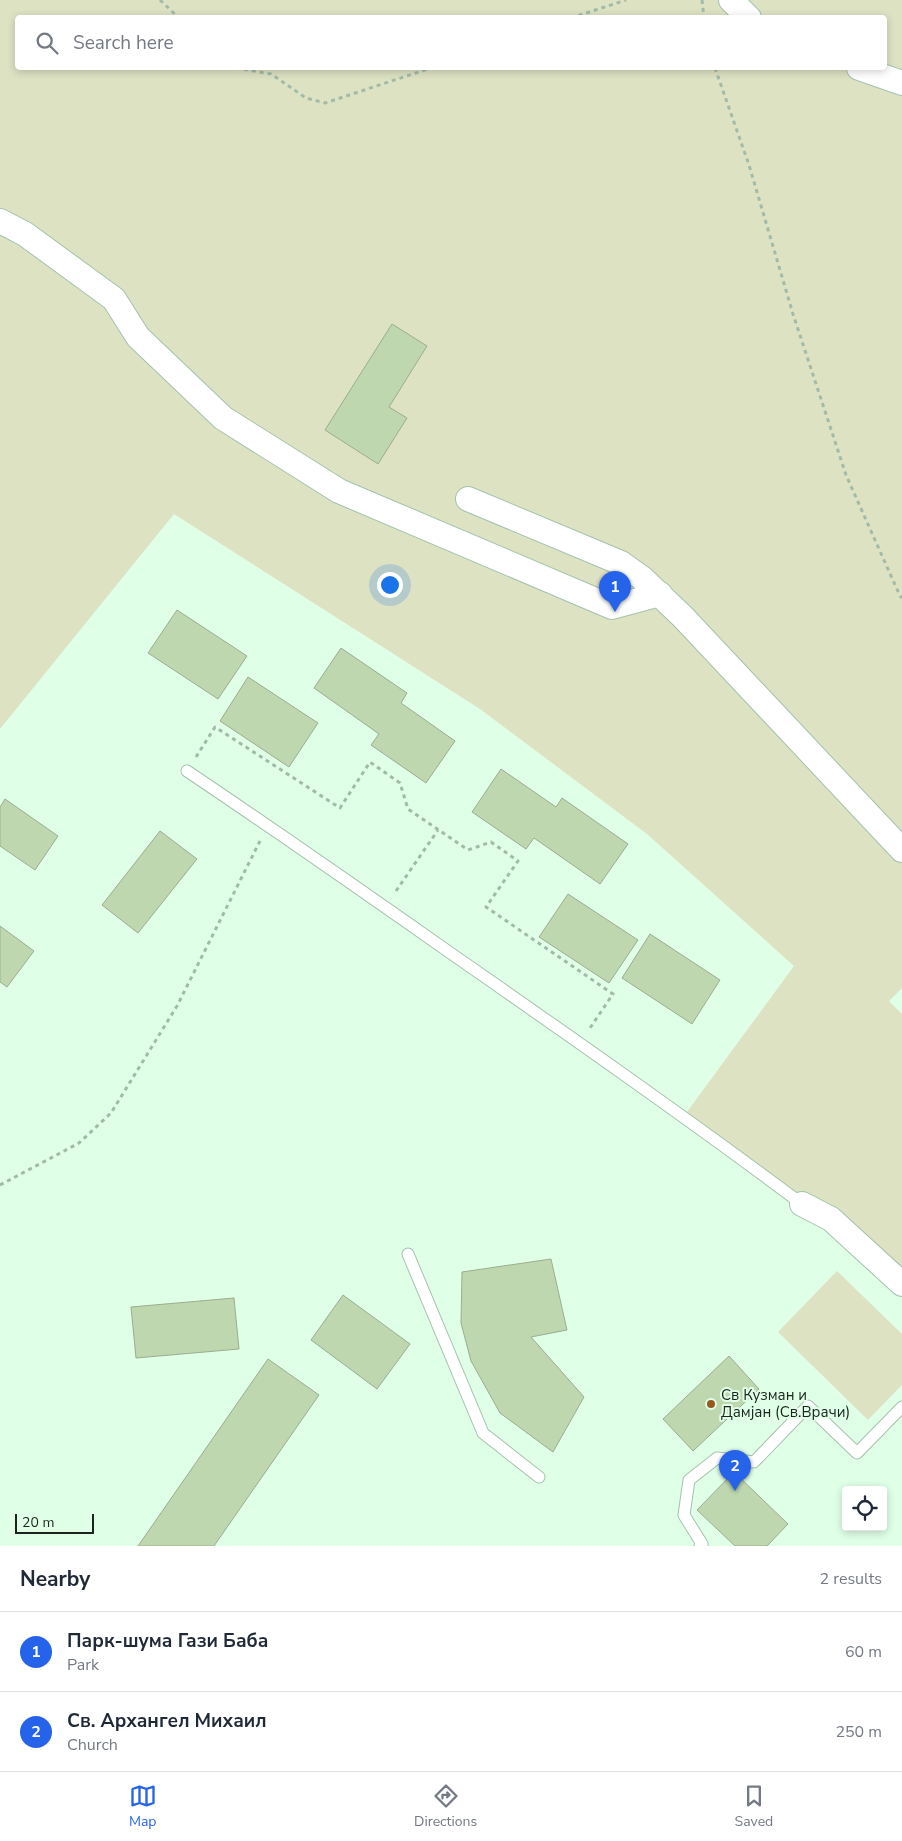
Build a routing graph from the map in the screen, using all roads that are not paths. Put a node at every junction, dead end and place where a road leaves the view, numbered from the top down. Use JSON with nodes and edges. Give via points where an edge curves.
{"nodes":[{"id":1,"x":731,"y":0,"type":"edge"},
{"id":2,"x":746,"y":15,"type":"edge"},
{"id":3,"x":865,"y":70,"type":"edge"},
{"id":4,"x":902,"y":83,"type":"edge"},
{"id":5,"x":0,"y":222,"type":"edge"},
{"id":6,"x":468,"y":498,"type":"dead end"},
{"id":7,"x":660,"y":594,"type":"junction"},
{"id":8,"x":187,"y":771,"type":"road end"},
{"id":9,"x":902,"y":850,"type":"edge"},
{"id":10,"x":802,"y":1204,"type":"joint"},
{"id":11,"x":408,"y":1254,"type":"dead end"},
{"id":12,"x":902,"y":1284,"type":"edge"},
{"id":13,"x":902,"y":1407,"type":"edge"},
{"id":14,"x":538,"y":1477,"type":"dead end"},
{"id":15,"x":700,"y":1546,"type":"edge"}],
"edges":[{"from":1,"to":2,"type":"street"},
{"from":3,"to":4,"type":"street"},
{"from":5,"to":7,"type":"street","via":[[25,234],[114,299],[138,336],[223,418],[338,491],[612,607]]},
{"from":6,"to":7,"type":"street","via":[[621,563]]},
{"from":7,"to":9,"type":"street"},
{"from":8,"to":10,"type":"lane","via":[[684,1116]]},
{"from":10,"to":12,"type":"street","via":[[831,1219]]},
{"from":11,"to":14,"type":"lane","via":[[483,1433]]},
{"from":13,"to":15,"type":"lane","via":[[857,1453],[808,1406],[754,1462],[717,1458],[689,1480],[684,1515],[702,1544]]}]}
